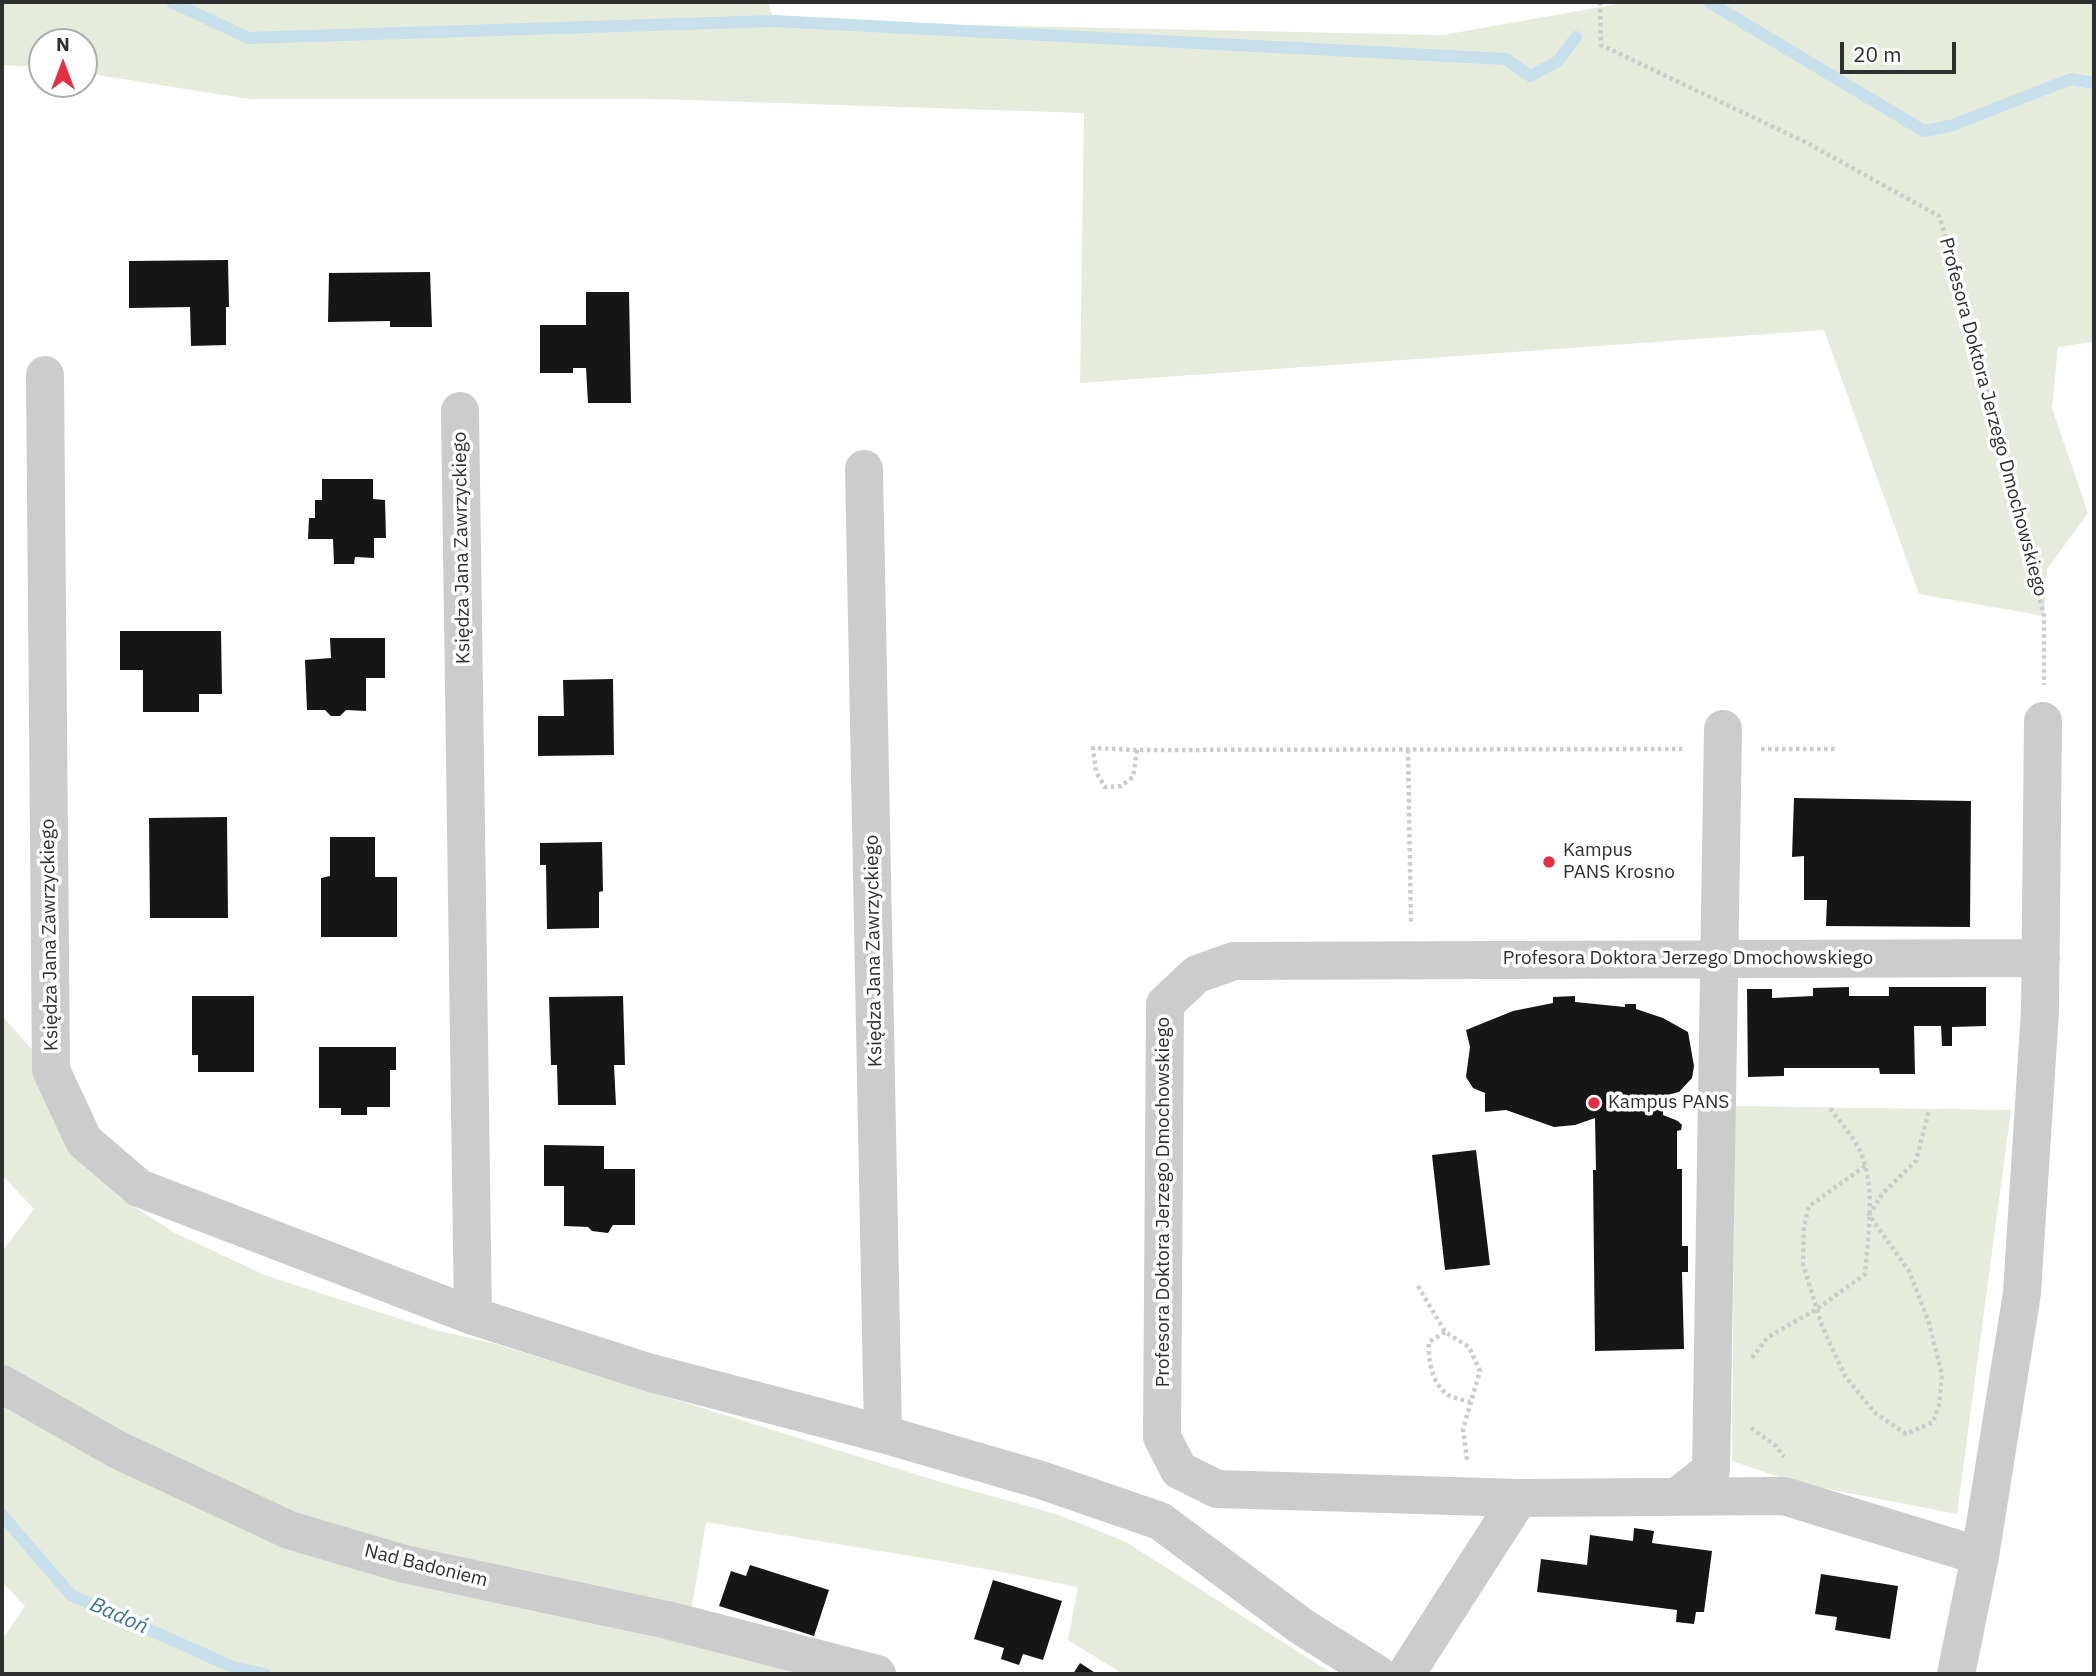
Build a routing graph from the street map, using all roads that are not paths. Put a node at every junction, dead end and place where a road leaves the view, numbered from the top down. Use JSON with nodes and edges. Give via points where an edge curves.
{"nodes":[{"id":1,"x":45,"y":376,"type":"dead end"},
{"id":2,"x":460,"y":411,"type":"dead end"},
{"id":3,"x":864,"y":469,"type":"dead end"},
{"id":4,"x":2043,"y":721,"type":"road end"},
{"id":5,"x":1723,"y":739,"type":"road end"},
{"id":6,"x":2041,"y":958,"type":"junction"},
{"id":7,"x":1720,"y":959,"type":"junction"},
{"id":8,"x":473,"y":1316,"type":"junction"},
{"id":9,"x":2,"y":1384,"type":"edge"},
{"id":10,"x":883,"y":1434,"type":"junction"},
{"id":11,"x":1677,"y":1497,"type":"junction"},
{"id":12,"x":1518,"y":1498,"type":"junction"},
{"id":13,"x":1980,"y":1556,"type":"junction"},
{"id":14,"x":877,"y":1674,"type":"edge"},
{"id":15,"x":1377,"y":1674,"type":"edge"},
{"id":16,"x":1406,"y":1674,"type":"edge"},
{"id":17,"x":1955,"y":1674,"type":"edge"}],
"edges":[{"from":1,"to":8,"type":"street","name":"Księdza Jana Zawrzyckiego","via":[[51,1070],[84,1141],[139,1188]]},
{"from":2,"to":8,"type":"street","name":"Księdza Jana Zawrzyckiego"},
{"from":3,"to":10,"type":"street","name":"Księdza Jana Zawrzyckiego"},
{"from":4,"to":6,"type":"street"},
{"from":5,"to":7,"type":"street"},
{"from":6,"to":7,"type":"street","name":"Profesora Doktora Jerzego Dmochowskiego"},
{"from":6,"to":13,"type":"street","via":[[2022,1293]]},
{"from":7,"to":11,"type":"street","via":[[1711,1471]]},
{"from":7,"to":12,"type":"street","name":"Profesora Doktora Jerzego Dmochowskiego","via":[[1234,961],[1197,974],[1165,1004],[1162,1437],[1179,1470],[1217,1489]]},
{"from":8,"to":10,"type":"street","name":"Księdza Jana Zawrzyckiego","via":[[652,1373]]},
{"from":9,"to":14,"type":"street","name":"Nad Badoniem","via":[[118,1451],[289,1530],[404,1564],[667,1620]]},
{"from":10,"to":15,"type":"street","name":"Księdza Jana Zawrzyckiego","via":[[1160,1521],[1301,1626]]},
{"from":11,"to":12,"type":"street","name":"Profesora Doktora Jerzego Dmochowskiego"},
{"from":11,"to":13,"type":"street","name":"Profesora Doktora Jerzego Dmochowskiego","via":[[1784,1496]]},
{"from":12,"to":16,"type":"street"},
{"from":13,"to":17,"type":"street"}]}
